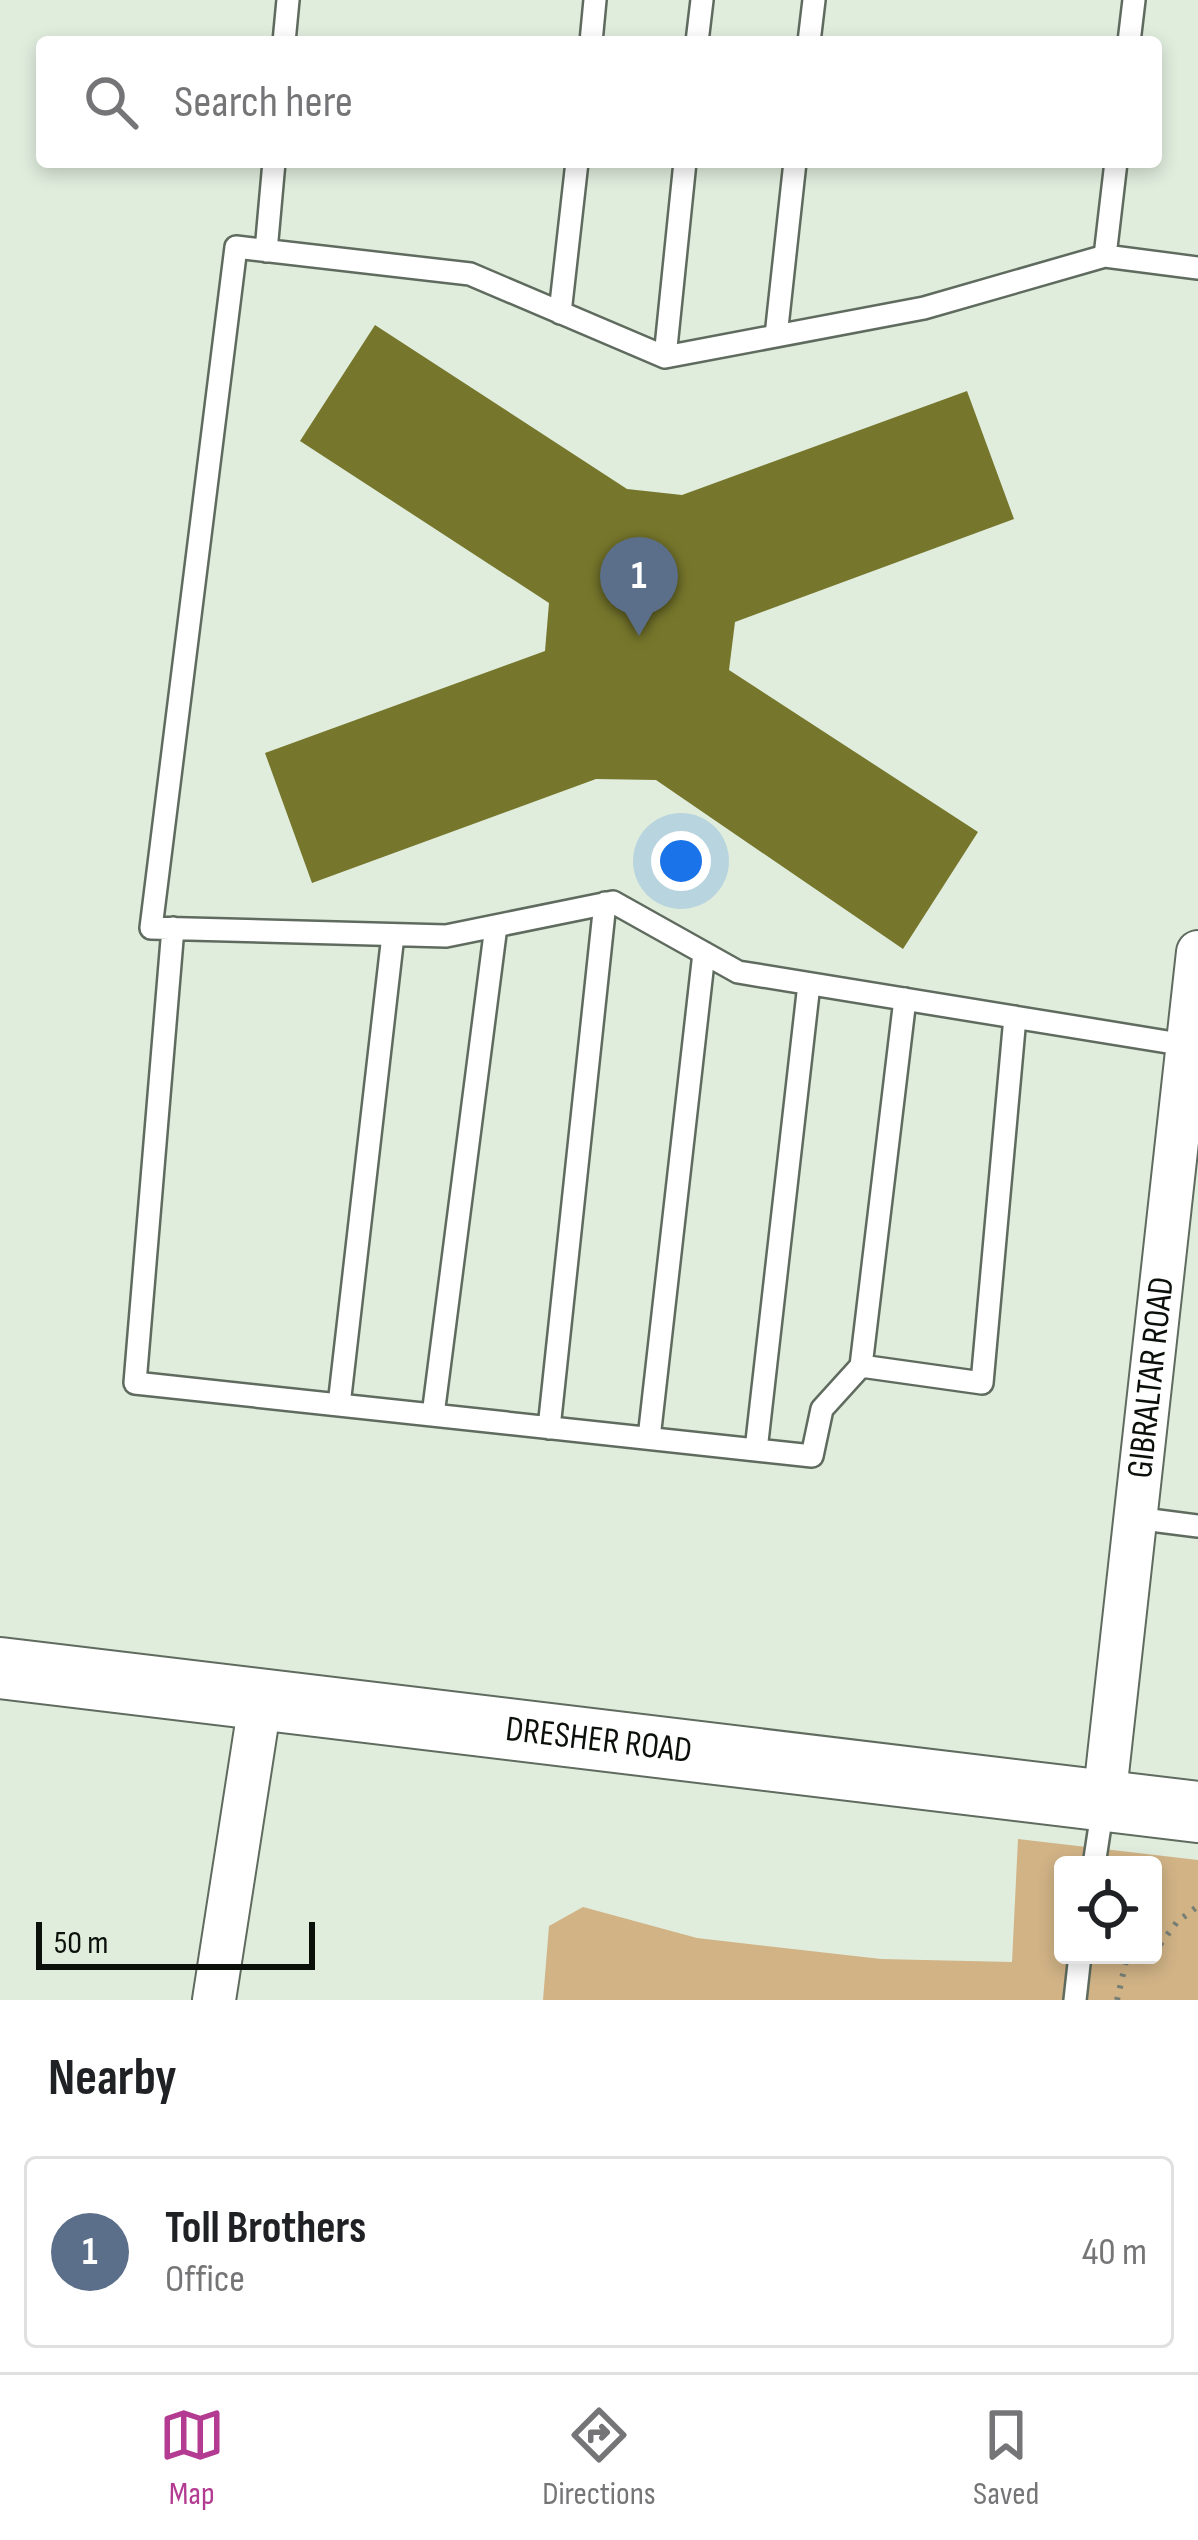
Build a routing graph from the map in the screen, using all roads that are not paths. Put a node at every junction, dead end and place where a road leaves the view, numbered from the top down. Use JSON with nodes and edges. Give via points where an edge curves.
{"nodes":[{"id":1,"x":288,"y":0,"type":"edge"},
{"id":2,"x":596,"y":0,"type":"edge"},
{"id":3,"x":702,"y":0,"type":"edge"},
{"id":4,"x":814,"y":0,"type":"edge"},
{"id":5,"x":1134,"y":0,"type":"edge"},
{"id":6,"x":285,"y":36,"type":"edge"},
{"id":7,"x":592,"y":36,"type":"edge"},
{"id":8,"x":699,"y":36,"type":"edge"},
{"id":9,"x":810,"y":36,"type":"edge"},
{"id":10,"x":1130,"y":36,"type":"edge"},
{"id":11,"x":273,"y":168,"type":"edge"},
{"id":12,"x":576,"y":168,"type":"edge"},
{"id":13,"x":684,"y":168,"type":"edge"},
{"id":14,"x":794,"y":168,"type":"edge"},
{"id":15,"x":1115,"y":168,"type":"edge"},
{"id":16,"x":266,"y":250,"type":"junction"},
{"id":17,"x":1105,"y":256,"type":"junction"},
{"id":18,"x":1198,"y":268,"type":"edge"},
{"id":19,"x":560,"y":313,"type":"junction"},
{"id":20,"x":776,"y":336,"type":"junction"},
{"id":21,"x":665,"y":358,"type":"junction"},
{"id":22,"x":605,"y":903,"type":"junction"},
{"id":23,"x":496,"y":926,"type":"junction"},
{"id":24,"x":173,"y":928,"type":"junction"},
{"id":25,"x":393,"y":934,"type":"junction"},
{"id":26,"x":1198,"y":952,"type":"edge"},
{"id":27,"x":704,"y":953,"type":"junction"},
{"id":28,"x":809,"y":984,"type":"junction"},
{"id":29,"x":905,"y":999,"type":"junction"},
{"id":30,"x":1015,"y":1017,"type":"junction"},
{"id":31,"x":1193,"y":1046,"type":"edge"},
{"id":32,"x":860,"y":1366,"type":"junction"},
{"id":33,"x":339,"y":1405,"type":"junction"},
{"id":34,"x":433,"y":1415,"type":"junction"},
{"id":35,"x":549,"y":1428,"type":"junction"},
{"id":36,"x":649,"y":1438,"type":"junction"},
{"id":37,"x":756,"y":1450,"type":"junction"},
{"id":38,"x":1135,"y":1518,"type":"junction"},
{"id":39,"x":1198,"y":1526,"type":"edge"},
{"id":40,"x":0,"y":1668,"type":"edge"},
{"id":41,"x":261,"y":1697,"type":"junction"},
{"id":42,"x":1104,"y":1801,"type":"junction"},
{"id":43,"x":1198,"y":1812,"type":"edge"},
{"id":44,"x":1095,"y":1856,"type":"edge"},
{"id":45,"x":1079,"y":1964,"type":"edge"},
{"id":46,"x":214,"y":2000,"type":"edge"},
{"id":47,"x":1075,"y":2000,"type":"edge"}],
"edges":[{"from":1,"to":6,"type":"lane"},
{"from":2,"to":7,"type":"lane"},
{"from":3,"to":8,"type":"lane"},
{"from":4,"to":9,"type":"lane"},
{"from":5,"to":10,"type":"lane"},
{"from":11,"to":16,"type":"lane"},
{"from":12,"to":19,"type":"lane"},
{"from":13,"to":21,"type":"lane"},
{"from":14,"to":20,"type":"lane"},
{"from":15,"to":17,"type":"lane"},
{"from":16,"to":19,"type":"lane","via":[[470,274]]},
{"from":16,"to":24,"type":"lane","via":[[236,247],[152,928]]},
{"from":17,"to":18,"type":"lane"},
{"from":17,"to":20,"type":"lane","via":[[924,308]]},
{"from":19,"to":21,"type":"lane"},
{"from":20,"to":21,"type":"lane"},
{"from":22,"to":23,"type":"lane"},
{"from":22,"to":27,"type":"lane"},
{"from":22,"to":35,"type":"lane"},
{"from":23,"to":25,"type":"lane","via":[[446,936]]},
{"from":23,"to":34,"type":"lane"},
{"from":24,"to":25,"type":"lane"},
{"from":24,"to":33,"type":"lane","via":[[135,1383]]},
{"from":25,"to":33,"type":"lane"},
{"from":26,"to":31,"type":"street","name":"GIBRALTAR ROAD"},
{"from":27,"to":28,"type":"lane","via":[[738,972]]},
{"from":27,"to":36,"type":"lane"},
{"from":28,"to":29,"type":"lane"},
{"from":28,"to":37,"type":"lane"},
{"from":29,"to":30,"type":"lane"},
{"from":29,"to":32,"type":"lane"},
{"from":30,"to":31,"type":"lane"},
{"from":30,"to":32,"type":"lane","via":[[982,1383]]},
{"from":31,"to":38,"type":"street","name":"GIBRALTAR ROAD"},
{"from":32,"to":37,"type":"lane","via":[[823,1409],[812,1456]]},
{"from":33,"to":34,"type":"lane"},
{"from":34,"to":35,"type":"lane"},
{"from":35,"to":36,"type":"lane"},
{"from":36,"to":37,"type":"lane"},
{"from":38,"to":39,"type":"lane"},
{"from":38,"to":42,"type":"street","name":"GIBRALTAR ROAD"},
{"from":40,"to":41,"type":"main road","name":"DRESHER ROAD"},
{"from":41,"to":42,"type":"main road","name":"DRESHER ROAD"},
{"from":41,"to":46,"type":"street"},
{"from":42,"to":43,"type":"main road","name":"DRESHER ROAD"},
{"from":42,"to":44,"type":"lane"},
{"from":45,"to":47,"type":"lane"}]}
